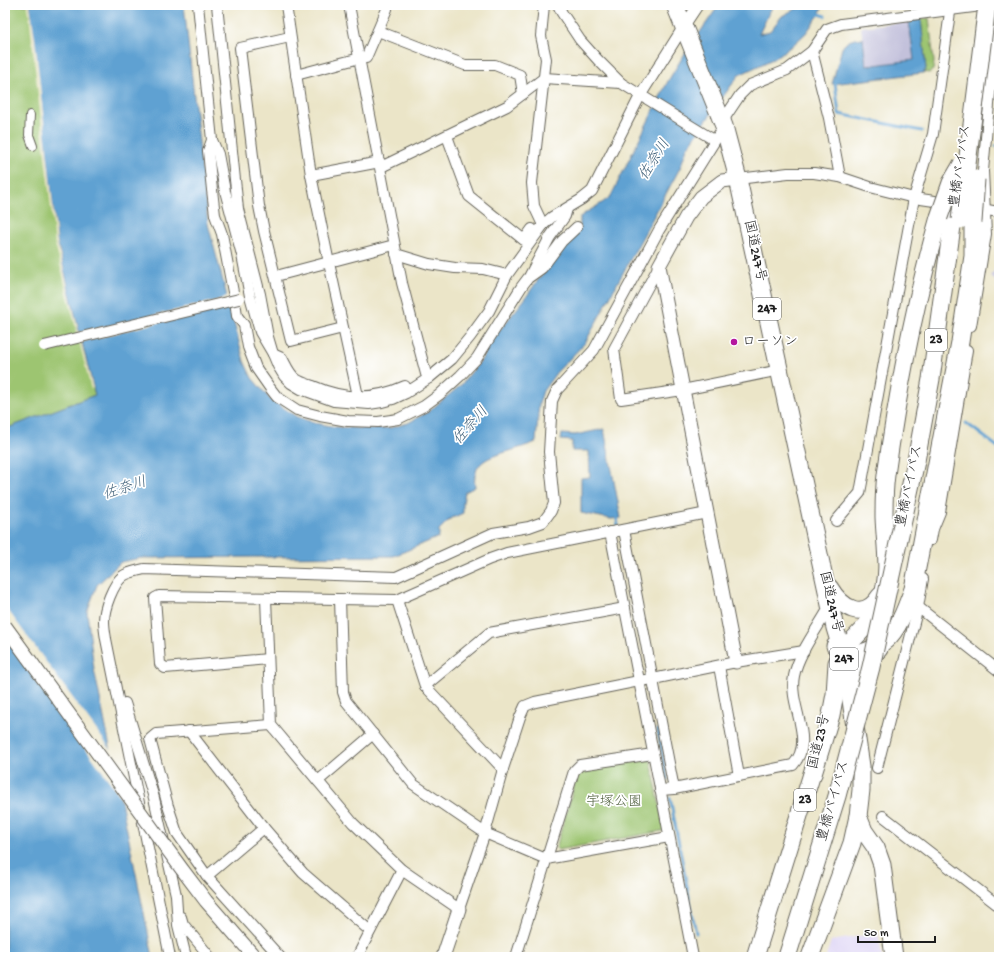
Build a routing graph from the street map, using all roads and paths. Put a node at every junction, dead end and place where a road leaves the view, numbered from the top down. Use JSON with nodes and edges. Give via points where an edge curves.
{"nodes":[{"id":1,"x":198,"y":5,"type":"edge"},
{"id":2,"x":217,"y":5,"type":"edge"},
{"id":3,"x":286,"y":5,"type":"edge"},
{"id":4,"x":349,"y":5,"type":"edge"},
{"id":5,"x":387,"y":5,"type":"edge"},
{"id":6,"x":544,"y":5,"type":"edge"},
{"id":7,"x":558,"y":5,"type":"edge"},
{"id":8,"x":675,"y":5,"type":"edge"},
{"id":9,"x":698,"y":5,"type":"edge"},
{"id":10,"x":982,"y":5,"type":"edge"},
{"id":11,"x":988,"y":5,"type":"edge"},
{"id":12,"x":998,"y":5,"type":"edge"},
{"id":13,"x":950,"y":8,"type":"edge"},
{"id":14,"x":924,"y":9,"type":"edge"},
{"id":15,"x":686,"y":30,"type":"junction"},
{"id":16,"x":378,"y":31,"type":"junction"},
{"id":17,"x":290,"y":37,"type":"junction"},
{"id":18,"x":812,"y":51,"type":"junction"},
{"id":19,"x":360,"y":58,"type":"junction"},
{"id":20,"x":296,"y":75,"type":"junction"},
{"id":21,"x":544,"y":78,"type":"junction"},
{"id":22,"x":621,"y":83,"type":"junction"},
{"id":23,"x":523,"y":94,"type":"junction"},
{"id":24,"x":643,"y":97,"type":"junction"},
{"id":25,"x":30,"y":115,"type":"dead end"},
{"id":26,"x":722,"y":121,"type":"junction"},
{"id":27,"x":447,"y":136,"type":"junction"},
{"id":28,"x":711,"y":139,"type":"junction"},
{"id":29,"x":212,"y":140,"type":"junction"},
{"id":30,"x":33,"y":146,"type":"dead end"},
{"id":31,"x":380,"y":164,"type":"junction"},
{"id":32,"x":311,"y":175,"type":"junction"},
{"id":33,"x":840,"y":177,"type":"junction"},
{"id":34,"x":738,"y":179,"type":"junction"},
{"id":35,"x":914,"y":198,"type":"junction"},
{"id":36,"x":567,"y":209,"type":"junction"},
{"id":37,"x":986,"y":210,"type":"junction"},
{"id":38,"x":999,"y":212,"type":"edge"},
{"id":39,"x":956,"y":219,"type":"junction"},
{"id":40,"x":542,"y":223,"type":"junction"},
{"id":41,"x":577,"y":227,"type":"dead end"},
{"id":42,"x":395,"y":249,"type":"junction"},
{"id":43,"x":329,"y":263,"type":"junction"},
{"id":44,"x":659,"y":266,"type":"junction"},
{"id":45,"x":508,"y":275,"type":"junction"},
{"id":46,"x":276,"y":276,"type":"junction"},
{"id":47,"x":528,"y":278,"type":"junction"},
{"id":48,"x":250,"y":296,"type":"junction"},
{"id":49,"x":236,"y":299,"type":"junction"},
{"id":50,"x":343,"y":328,"type":"junction"},
{"id":51,"x":44,"y":346,"type":"dead end"},
{"id":52,"x":273,"y":354,"type":"junction"},
{"id":53,"x":780,"y":370,"type":"junction"},
{"id":54,"x":428,"y":376,"type":"junction"},
{"id":55,"x":683,"y":390,"type":"junction"},
{"id":56,"x":358,"y":396,"type":"junction"},
{"id":57,"x":919,"y":462,"type":"junction"},
{"id":58,"x":808,"y":504,"type":"junction"},
{"id":59,"x":707,"y":513,"type":"junction"},
{"id":60,"x":836,"y":521,"type":"dead end"},
{"id":61,"x":624,"y":530,"type":"junction"},
{"id":62,"x":610,"y":532,"type":"junction"},
{"id":63,"x":886,"y":581,"type":"junction"},
{"id":64,"x":826,"y":583,"type":"junction"},
{"id":65,"x":266,"y":598,"type":"junction"},
{"id":66,"x":340,"y":599,"type":"junction"},
{"id":67,"x":397,"y":600,"type":"junction"},
{"id":68,"x":918,"y":607,"type":"junction"},
{"id":69,"x":625,"y":608,"type":"junction"},
{"id":70,"x":826,"y":613,"type":"junction"},
{"id":71,"x":5,"y":626,"type":"edge"},
{"id":72,"x":106,"y":639,"type":"junction"},
{"id":73,"x":885,"y":641,"type":"junction"},
{"id":74,"x":837,"y":645,"type":"junction"},
{"id":75,"x":804,"y":651,"type":"junction"},
{"id":76,"x":268,"y":659,"type":"junction"},
{"id":77,"x":736,"y":662,"type":"junction"},
{"id":78,"x":719,"y":666,"type":"junction"},
{"id":79,"x":999,"y":671,"type":"edge"},
{"id":80,"x":653,"y":679,"type":"junction"},
{"id":81,"x":639,"y":681,"type":"junction"},
{"id":82,"x":425,"y":686,"type":"junction"},
{"id":83,"x":851,"y":701,"type":"junction"},
{"id":84,"x":271,"y":725,"type":"junction"},
{"id":85,"x":189,"y":731,"type":"junction"},
{"id":86,"x":373,"y":734,"type":"junction"},
{"id":87,"x":653,"y":754,"type":"junction"},
{"id":88,"x":877,"y":768,"type":"dead end"},
{"id":89,"x":503,"y":769,"type":"junction"},
{"id":90,"x":739,"y":776,"type":"junction"},
{"id":91,"x":318,"y":781,"type":"junction"},
{"id":92,"x":674,"y":789,"type":"junction"},
{"id":93,"x":660,"y":790,"type":"junction"},
{"id":94,"x":858,"y":816,"type":"junction"},
{"id":95,"x":883,"y":816,"type":"dead end"},
{"id":96,"x":264,"y":828,"type":"junction"},
{"id":97,"x":485,"y":833,"type":"junction"},
{"id":98,"x":669,"y":837,"type":"junction"},
{"id":99,"x":546,"y":859,"type":"junction"},
{"id":100,"x":402,"y":870,"type":"junction"},
{"id":101,"x":207,"y":876,"type":"junction"},
{"id":102,"x":176,"y":895,"type":"junction"},
{"id":103,"x":999,"y":906,"type":"edge"},
{"id":104,"x":459,"y":909,"type":"junction"},
{"id":105,"x":370,"y":931,"type":"junction"},
{"id":106,"x":254,"y":956,"type":"edge"},
{"id":107,"x":170,"y":957,"type":"edge"},
{"id":108,"x":186,"y":957,"type":"edge"},
{"id":109,"x":210,"y":957,"type":"edge"},
{"id":110,"x":280,"y":957,"type":"edge"},
{"id":111,"x":357,"y":957,"type":"edge"},
{"id":112,"x":443,"y":957,"type":"edge"},
{"id":113,"x":516,"y":957,"type":"edge"},
{"id":114,"x":693,"y":957,"type":"edge"},
{"id":115,"x":755,"y":957,"type":"edge"},
{"id":116,"x":787,"y":957,"type":"edge"},
{"id":117,"x":793,"y":957,"type":"edge"},
{"id":118,"x":810,"y":957,"type":"edge"},
{"id":119,"x":894,"y":957,"type":"edge"}],
"edges":[{"from":1,"to":29,"type":"street"},
{"from":2,"to":52,"type":"street","via":[[238,209]]},
{"from":3,"to":17,"type":"street"},
{"from":4,"to":19,"type":"street"},
{"from":5,"to":16,"type":"street"},
{"from":6,"to":21,"type":"street","via":[[541,36],[546,59]]},
{"from":7,"to":22,"type":"street","via":[[580,40]]},
{"from":8,"to":15,"type":"highway","name":"国道247号","number":"247"},
{"from":9,"to":15,"type":"street"},
{"from":10,"to":39,"type":"highway","name":"豊橋バイパス","number":"23"},
{"from":11,"to":13,"type":"street"},
{"from":11,"to":39,"type":"highway","name":"豊橋バイパス","number":"23","bridge":true},
{"from":12,"to":37,"type":"street","via":[[983,171]]},
{"from":13,"to":14,"type":"street"},
{"from":13,"to":35,"type":"street","via":[[933,134]]},
{"from":14,"to":18,"type":"street","via":[[841,24],[827,29]]},
{"from":15,"to":24,"type":"street"},
{"from":15,"to":26,"type":"highway","name":"国道247号","number":"247"},
{"from":16,"to":19,"type":"street","via":[[366,58]]},
{"from":16,"to":23,"type":"street","via":[[465,65],[495,65],[520,75]]},
{"from":17,"to":20,"type":"street"},
{"from":17,"to":46,"type":"street","via":[[240,48],[259,206]]},
{"from":18,"to":26,"type":"street","via":[[787,70],[750,85]]},
{"from":18,"to":33,"type":"street","via":[[829,118]]},
{"from":19,"to":20,"type":"street"},
{"from":19,"to":31,"type":"street"},
{"from":20,"to":32,"type":"street"},
{"from":21,"to":22,"type":"street"},
{"from":21,"to":23,"type":"street"},
{"from":21,"to":40,"type":"street","via":[[532,183],[534,206]]},
{"from":22,"to":24,"type":"street"},
{"from":23,"to":27,"type":"street","via":[[507,106]]},
{"from":24,"to":28,"type":"street"},
{"from":24,"to":36,"type":"street","via":[[592,191]]},
{"from":25,"to":30,"type":"street","via":[[28,135]]},
{"from":26,"to":28,"type":"street"},
{"from":26,"to":34,"type":"highway","name":"国道247号","number":"247"},
{"from":27,"to":31,"type":"street"},
{"from":27,"to":40,"type":"street","via":[[469,196],[524,240]]},
{"from":28,"to":72,"type":"street","via":[[594,350],[557,390],[552,400],[549,452],[554,503],[543,522],[493,533],[396,577],[144,570],[132,572],[114,586],[108,601],[104,620]]},
{"from":29,"to":48,"type":"street","via":[[218,154]]},
{"from":29,"to":49,"type":"street","via":[[208,151],[215,214]]},
{"from":31,"to":32,"type":"street"},
{"from":31,"to":42,"type":"street"},
{"from":32,"to":43,"type":"street"},
{"from":33,"to":34,"type":"street","via":[[797,173]]},
{"from":33,"to":35,"type":"street"},
{"from":34,"to":44,"type":"street","via":[[722,180],[701,197],[686,217]]},
{"from":34,"to":53,"type":"highway","name":"国道247号","number":"247"},
{"from":35,"to":37,"type":"street"},
{"from":35,"to":60,"type":"street","via":[[860,493]]},
{"from":36,"to":40,"type":"street"},
{"from":36,"to":47,"type":"street"},
{"from":37,"to":38,"type":"street"},
{"from":37,"to":68,"type":"street","via":[[986,234],[940,512],[933,529]]},
{"from":39,"to":57,"type":"highway","name":"豊橋バイパス","number":"23"},
{"from":39,"to":63,"type":"highway","via":[[907,350],[886,476]]},
{"from":39,"to":73,"type":"highway","via":[[973,256],[960,342],[913,589],[902,617]]},
{"from":40,"to":45,"type":"street"},
{"from":41,"to":47,"type":"street","via":[[562,241],[542,268]]},
{"from":42,"to":43,"type":"street"},
{"from":42,"to":45,"type":"street","via":[[429,264],[483,269]]},
{"from":42,"to":54,"type":"street"},
{"from":43,"to":46,"type":"street"},
{"from":43,"to":50,"type":"street"},
{"from":44,"to":55,"type":"street"},
{"from":44,"to":55,"type":"street","via":[[614,349],[620,400]]},
{"from":45,"to":54,"type":"street","via":[[489,311],[470,337],[452,359]]},
{"from":46,"to":50,"type":"street","via":[[292,341]]},
{"from":47,"to":49,"type":"street","via":[[477,358],[460,376],[424,406],[398,419],[378,422],[348,421],[320,416],[297,410],[278,397],[256,368],[248,348],[244,325],[237,316]]},
{"from":48,"to":49,"type":"street"},
{"from":48,"to":52,"type":"street","via":[[260,332]]},
{"from":49,"to":51,"type":"street","bridge":true},
{"from":50,"to":56,"type":"street"},
{"from":52,"to":54,"type":"street","via":[[290,383],[334,401],[369,404],[382,402],[406,393]]},
{"from":52,"to":56,"type":"street","via":[[282,358],[296,379],[324,391]]},
{"from":53,"to":55,"type":"street"},
{"from":53,"to":58,"type":"highway","name":"国道247号","number":"247"},
{"from":54,"to":56,"type":"street","via":[[372,397]]},
{"from":55,"to":59,"type":"street"},
{"from":57,"to":116,"type":"highway","name":"豊橋バイパス","number":"23","bridge":true,"via":[[871,667],[837,796]]},
{"from":57,"to":117,"type":"highway","name":"豊橋バイパス","number":"23","via":[[877,668],[842,798]]},
{"from":58,"to":64,"type":"highway","name":"国道247号","number":"247"},
{"from":58,"to":70,"type":"highway","name":"国道247号","number":"247"},
{"from":59,"to":61,"type":"street"},
{"from":59,"to":77,"type":"street"},
{"from":61,"to":62,"type":"street"},
{"from":61,"to":80,"type":"street"},
{"from":62,"to":67,"type":"street","via":[[507,553]]},
{"from":62,"to":69,"type":"street"},
{"from":63,"to":64,"type":"highway","via":[[876,602],[860,611],[848,608],[837,600]]},
{"from":63,"to":74,"type":"highway","via":[[882,599],[868,625]]},
{"from":64,"to":74,"type":"highway","name":"国道247号","number":"247"},
{"from":65,"to":66,"type":"street"},
{"from":65,"to":76,"type":"street"},
{"from":65,"to":76,"type":"street","via":[[155,598],[160,664],[165,668]]},
{"from":66,"to":67,"type":"street"},
{"from":66,"to":86,"type":"street","via":[[343,692],[346,701]]},
{"from":67,"to":82,"type":"street"},
{"from":68,"to":79,"type":"street"},
{"from":68,"to":88,"type":"street"},
{"from":69,"to":81,"type":"street"},
{"from":69,"to":82,"type":"street","via":[[488,633]]},
{"from":70,"to":74,"type":"highway","name":"国道247号","number":"247"},
{"from":70,"to":75,"type":"street"},
{"from":71,"to":106,"type":"street","bridge":true,"via":[[181,868]]},
{"from":72,"to":102,"type":"street","via":[[154,798]]},
{"from":72,"to":107,"type":"street"},
{"from":73,"to":74,"type":"highway","via":[[856,654],[849,654]]},
{"from":73,"to":83,"type":"highway","via":[[857,671]]},
{"from":74,"to":83,"type":"highway","name":"国道247号","number":"247"},
{"from":74,"to":115,"type":"highway","name":"国道23号","number":"23","via":[[832,662],[830,697],[813,774]]},
{"from":75,"to":77,"type":"street"},
{"from":75,"to":90,"type":"street","via":[[794,675],[792,691],[803,738],[798,760],[794,765]]},
{"from":76,"to":84,"type":"street"},
{"from":77,"to":78,"type":"street"},
{"from":78,"to":80,"type":"street"},
{"from":78,"to":90,"type":"street"},
{"from":80,"to":81,"type":"street"},
{"from":80,"to":92,"type":"street"},
{"from":81,"to":87,"type":"street"},
{"from":81,"to":89,"type":"street","via":[[525,706]]},
{"from":82,"to":89,"type":"street"},
{"from":83,"to":94,"type":"highway","name":"国道247号","number":"247","via":[[861,766]]},
{"from":84,"to":85,"type":"street"},
{"from":84,"to":91,"type":"street"},
{"from":85,"to":96,"type":"street"},
{"from":85,"to":101,"type":"street","via":[[156,734],[150,739],[177,833]]},
{"from":86,"to":91,"type":"street"},
{"from":86,"to":97,"type":"street","via":[[413,784]]},
{"from":87,"to":93,"type":"street"},
{"from":87,"to":99,"type":"street","via":[[580,765],[574,772]]},
{"from":89,"to":97,"type":"street"},
{"from":90,"to":92,"type":"street"},
{"from":91,"to":100,"type":"street","via":[[353,823]]},
{"from":92,"to":93,"type":"street"},
{"from":93,"to":98,"type":"street"},
{"from":94,"to":118,"type":"highway","via":[[852,843]]},
{"from":94,"to":119,"type":"highway","via":[[860,825],[876,848],[882,865]]},
{"from":95,"to":103,"type":"street"},
{"from":96,"to":101,"type":"street"},
{"from":96,"to":105,"type":"street","via":[[303,873]]},
{"from":97,"to":99,"type":"street"},
{"from":97,"to":104,"type":"street"},
{"from":98,"to":99,"type":"street"},
{"from":98,"to":114,"type":"street"},
{"from":99,"to":113,"type":"street"},
{"from":100,"to":104,"type":"street"},
{"from":100,"to":105,"type":"street"},
{"from":101,"to":110,"type":"street"},
{"from":102,"to":108,"type":"street","via":[[178,926]]},
{"from":102,"to":109,"type":"street","via":[[183,924]]},
{"from":104,"to":112,"type":"street"},
{"from":105,"to":111,"type":"street"}]}
